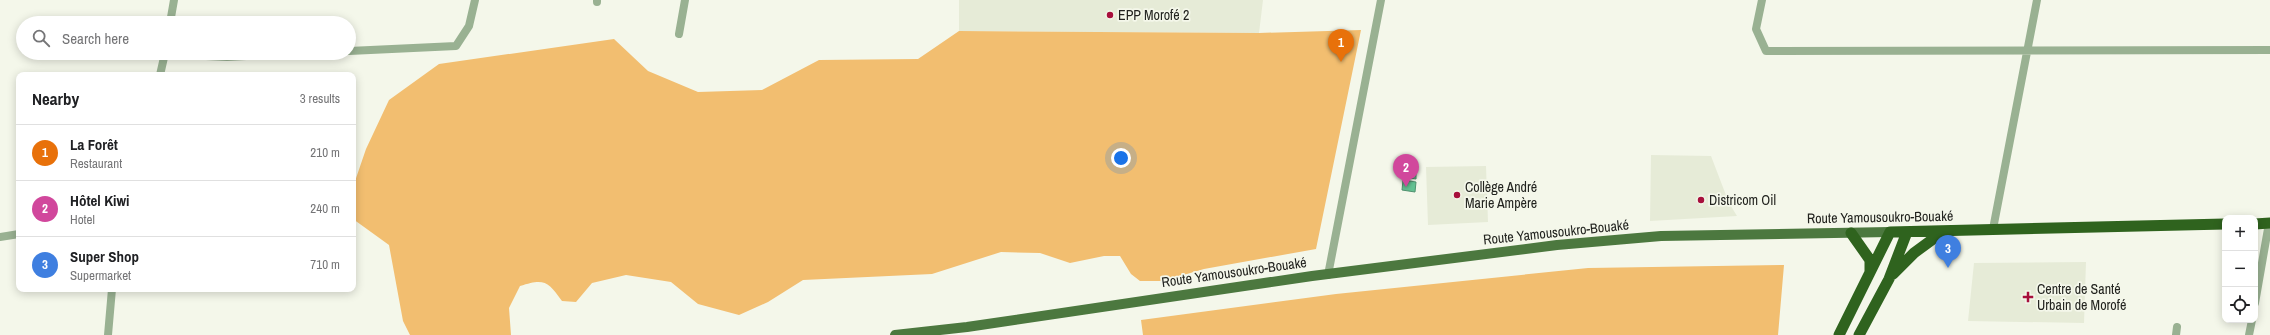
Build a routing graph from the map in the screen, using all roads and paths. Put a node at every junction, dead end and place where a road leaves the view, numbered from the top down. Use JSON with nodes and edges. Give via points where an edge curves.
{"nodes":[{"id":1,"x":174,"y":0,"type":"edge"},
{"id":2,"x":475,"y":0,"type":"edge"},
{"id":3,"x":685,"y":0,"type":"edge"},
{"id":4,"x":1381,"y":0,"type":"edge"},
{"id":5,"x":1762,"y":0,"type":"edge"},
{"id":6,"x":2037,"y":0,"type":"edge"},
{"id":7,"x":171,"y":16,"type":"edge"},
{"id":8,"x":679,"y":34,"type":"dead end"},
{"id":9,"x":2027,"y":50,"type":"junction"},
{"id":10,"x":2270,"y":50,"type":"edge"},
{"id":11,"x":356,"y":51,"type":"edge"},
{"id":12,"x":163,"y":60,"type":"edge"},
{"id":13,"x":161,"y":72,"type":"edge"},
{"id":14,"x":2269,"y":223,"type":"edge"},
{"id":15,"x":2222,"y":224,"type":"edge"},
{"id":16,"x":2258,"y":224,"type":"edge"},
{"id":17,"x":1993,"y":229,"type":"junction"},
{"id":18,"x":1944,"y":231,"type":"junction"},
{"id":19,"x":1852,"y":232,"type":"junction"},
{"id":20,"x":1890,"y":232,"type":"junction"},
{"id":21,"x":1908,"y":232,"type":"junction"},
{"id":22,"x":16,"y":234,"type":"edge"},
{"id":23,"x":0,"y":237,"type":"edge"},
{"id":24,"x":1328,"y":275,"type":"junction"},
{"id":25,"x":1870,"y":276,"type":"junction"},
{"id":26,"x":1889,"y":279,"type":"junction"},
{"id":27,"x":2258,"y":287,"type":"edge"},
{"id":28,"x":112,"y":292,"type":"edge"},
{"id":29,"x":2251,"y":323,"type":"edge"},
{"id":30,"x":108,"y":335,"type":"edge"},
{"id":31,"x":895,"y":335,"type":"edge"},
{"id":32,"x":1839,"y":335,"type":"edge"},
{"id":33,"x":1859,"y":335,"type":"edge"},
{"id":34,"x":2249,"y":335,"type":"edge"}],
"edges":[{"from":1,"to":7,"type":"street"},
{"from":2,"to":11,"type":"street","via":[[469,26],[456,46]]},
{"from":3,"to":8,"type":"street"},
{"from":4,"to":24,"type":"street"},
{"from":5,"to":9,"type":"street","via":[[1756,29],[1766,51]]},
{"from":6,"to":9,"type":"street"},
{"from":9,"to":10,"type":"street"},
{"from":9,"to":17,"type":"street"},
{"from":12,"to":13,"type":"street"},
{"from":14,"to":16,"type":"highway"},
{"from":14,"to":27,"type":"street"},
{"from":15,"to":17,"type":"highway","name":"Route Yamousoukro-Bouaké"},
{"from":17,"to":18,"type":"highway","name":"Route Yamousoukro-Bouaké"},
{"from":18,"to":21,"type":"highway","name":"Route Yamousoukro-Bouaké"},
{"from":18,"to":26,"type":"highway","via":[[1914,253]]},
{"from":19,"to":20,"type":"main road","name":"Route Yamousoukro-Bouaké"},
{"from":19,"to":24,"type":"main road","name":"Route Yamousoukro-Bouaké","via":[[1645,238],[1550,246]]},
{"from":19,"to":25,"type":"highway","via":[[1870,260]]},
{"from":20,"to":21,"type":"highway","name":"Route Yamousoukro-Bouaké"},
{"from":20,"to":25,"type":"highway"},
{"from":21,"to":26,"type":"highway"},
{"from":22,"to":23,"type":"street"},
{"from":24,"to":31,"type":"main road","name":"Route Yamousoukro-Bouaké"},
{"from":25,"to":32,"type":"highway"},
{"from":26,"to":33,"type":"highway"},
{"from":28,"to":30,"type":"street"},
{"from":29,"to":34,"type":"street"}]}
